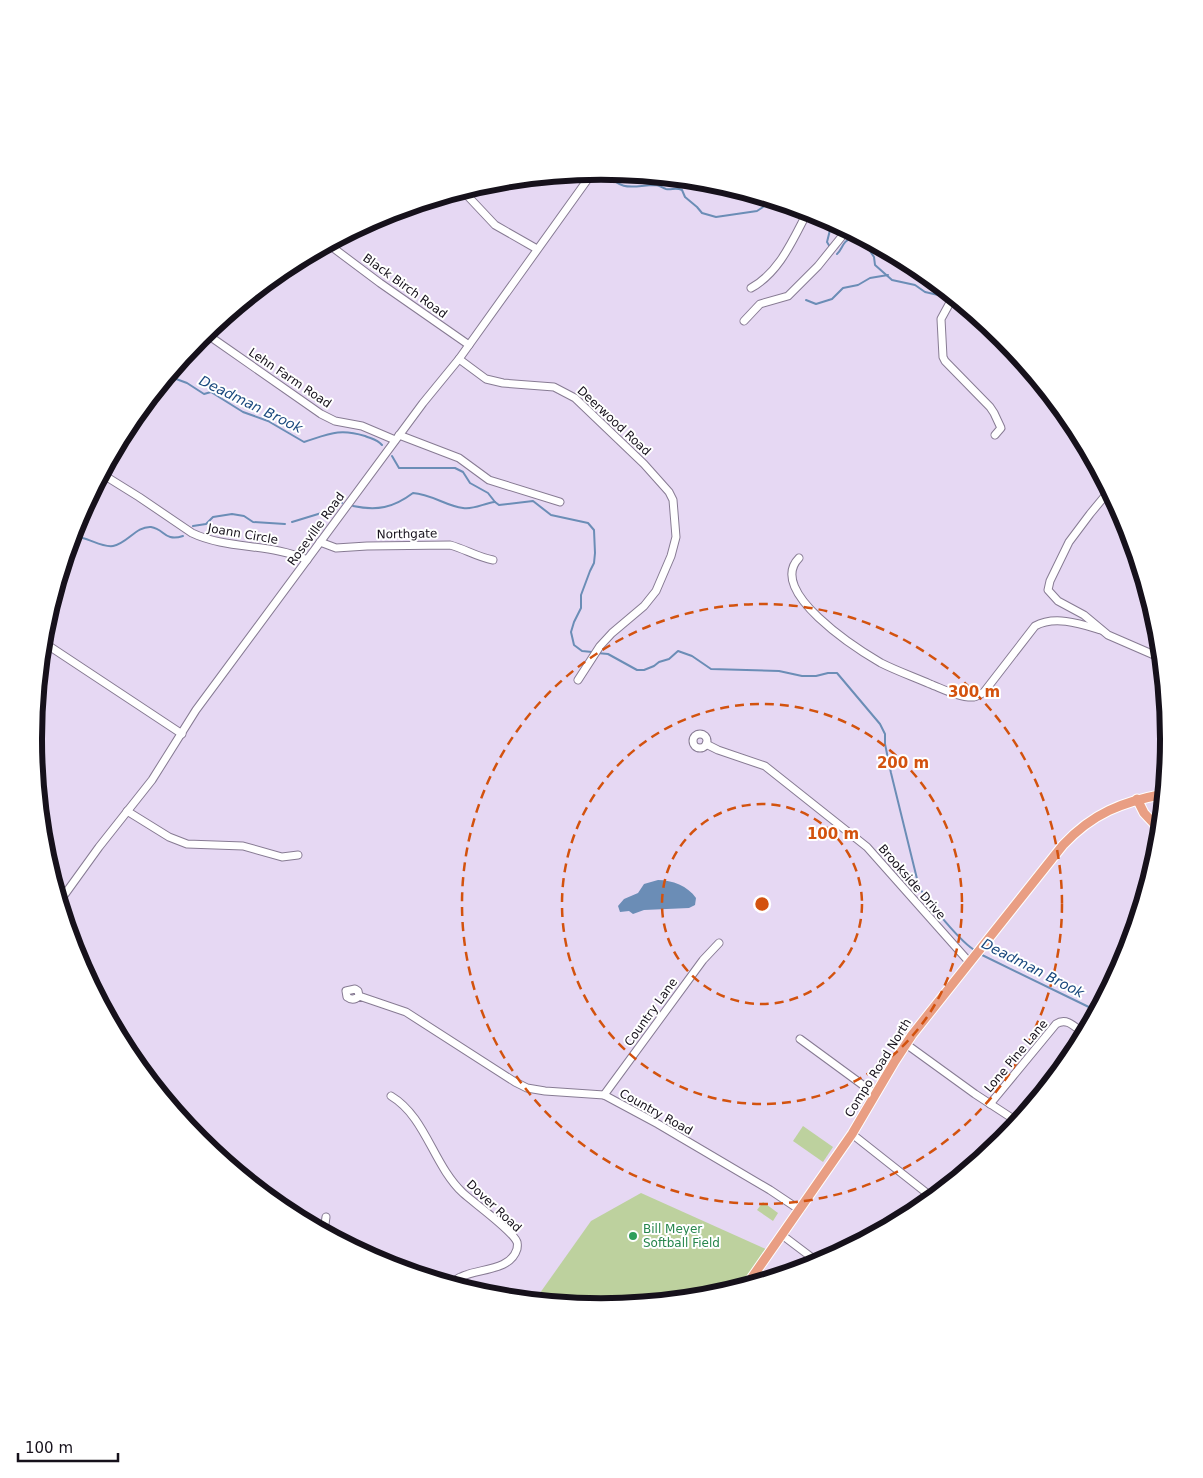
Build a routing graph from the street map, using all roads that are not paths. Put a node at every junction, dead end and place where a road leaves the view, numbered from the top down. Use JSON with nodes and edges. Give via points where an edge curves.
{"nodes":[{"id":1,"x":587,"y":180,"type":"edge"},
{"id":2,"x":468,"y":196,"type":"edge"},
{"id":3,"x":804,"y":219,"type":"edge"},
{"id":4,"x":843,"y":235,"type":"edge"},
{"id":5,"x":334,"y":249,"type":"edge"},
{"id":6,"x":537,"y":249,"type":"junction"},
{"id":7,"x":751,"y":288,"type":"dead end"},
{"id":8,"x":950,"y":302,"type":"edge"},
{"id":9,"x":744,"y":321,"type":"dead end"},
{"id":10,"x":212,"y":339,"type":"edge"},
{"id":11,"x":469,"y":345,"type":"junction"},
{"id":12,"x":458,"y":359,"type":"junction"},
{"id":13,"x":996,"y":435,"type":"dead end"},
{"id":14,"x":397,"y":437,"type":"junction"},
{"id":15,"x":108,"y":477,"type":"edge"},
{"id":16,"x":1105,"y":497,"type":"edge"},
{"id":17,"x":560,"y":502,"type":"dead end"},
{"id":18,"x":320,"y":542,"type":"junction"},
{"id":19,"x":798,"y":558,"type":"dead end"},
{"id":20,"x":307,"y":560,"type":"junction"},
{"id":21,"x":493,"y":560,"type":"dead end"},
{"id":22,"x":1101,"y":630,"type":"junction"},
{"id":23,"x":50,"y":647,"type":"edge"},
{"id":24,"x":1154,"y":655,"type":"edge"},
{"id":25,"x":578,"y":680,"type":"dead end"},
{"id":26,"x":182,"y":734,"type":"junction"},
{"id":27,"x":706,"y":744,"type":"dead end"},
{"id":28,"x":1157,"y":795,"type":"edge"},
{"id":29,"x":1137,"y":799,"type":"junction"},
{"id":30,"x":128,"y":811,"type":"junction"},
{"id":31,"x":1154,"y":824,"type":"edge"},
{"id":32,"x":298,"y":854,"type":"dead end"},
{"id":33,"x":65,"y":894,"type":"edge"},
{"id":34,"x":719,"y":943,"type":"dead end"},
{"id":35,"x":975,"y":957,"type":"junction"},
{"id":36,"x":359,"y":996,"type":"dead end"},
{"id":37,"x":1079,"y":1030,"type":"edge"},
{"id":38,"x":800,"y":1039,"type":"dead end"},
{"id":39,"x":906,"y":1044,"type":"junction"},
{"id":40,"x":875,"y":1094,"type":"junction"},
{"id":41,"x":604,"y":1095,"type":"junction"},
{"id":42,"x":390,"y":1096,"type":"dead end"},
{"id":43,"x":990,"y":1104,"type":"junction"},
{"id":44,"x":1012,"y":1118,"type":"edge"},
{"id":45,"x":852,"y":1134,"type":"junction"},
{"id":46,"x":927,"y":1193,"type":"edge"},
{"id":47,"x":800,"y":1210,"type":"junction"},
{"id":48,"x":326,"y":1217,"type":"dead end"},
{"id":49,"x":325,"y":1225,"type":"edge"},
{"id":50,"x":782,"y":1235,"type":"junction"},
{"id":51,"x":811,"y":1257,"type":"edge"},
{"id":52,"x":752,"y":1277,"type":"edge"},
{"id":53,"x":458,"y":1279,"type":"edge"}],
"edges":[{"from":1,"to":6,"type":"street","name":"Roseville Road"},
{"from":2,"to":6,"type":"street","via":[[495,225]]},
{"from":3,"to":7,"type":"street","via":[[778,264],[762,282]]},
{"from":4,"to":9,"type":"street","via":[[788,296],[760,304]]},
{"from":5,"to":11,"type":"street","name":"Black Birch Road"},
{"from":6,"to":11,"type":"street","name":"Roseville Road"},
{"from":8,"to":13,"type":"street","via":[[941,319],[942,356],[994,413],[1001,428]]},
{"from":10,"to":14,"type":"street","name":"Lehn Farm Road","via":[[321,414],[335,421]]},
{"from":11,"to":12,"type":"street","name":"Roseville Road"},
{"from":12,"to":14,"type":"street","name":"Roseville Road"},
{"from":12,"to":25,"type":"street","name":"Deerwood Road","via":[[486,379],[554,387],[575,398],[644,464],[671,496],[677,529],[675,545],[656,591],[644,606],[612,633]]},
{"from":14,"to":17,"type":"street","name":"Lehn Farm Road","via":[[459,458],[489,480]]},
{"from":14,"to":18,"type":"street","name":"Roseville Road"},
{"from":15,"to":20,"type":"street","name":"Joann Circle","via":[[192,534],[217,543],[294,554]]},
{"from":16,"to":22,"type":"street","via":[[1075,533],[1048,585],[1054,598],[1093,620]]},
{"from":18,"to":20,"type":"street","name":"Roseville Road"},
{"from":18,"to":21,"type":"street","name":"Northgate","via":[[336,548],[450,544]]},
{"from":19,"to":22,"type":"street","via":[[792,567],[797,593],[837,634],[882,663],[965,695],[975,697],[984,692],[1038,624],[1077,622]]},
{"from":20,"to":26,"type":"street","name":"Roseville Road","via":[[196,710]]},
{"from":22,"to":24,"type":"street"},
{"from":23,"to":26,"type":"street"},
{"from":26,"to":30,"type":"street","name":"Roseville Road"},
{"from":27,"to":35,"type":"street","name":"Brookside Drive","via":[[765,766],[867,847]]},
{"from":28,"to":29,"type":"main road","name":"Compo Road North"},
{"from":29,"to":31,"type":"main road"},
{"from":29,"to":35,"type":"main road","name":"Compo Road North","via":[[1104,812],[1072,836]]},
{"from":30,"to":32,"type":"street","via":[[169,837],[187,844],[243,846],[282,857]]},
{"from":30,"to":33,"type":"street","name":"Roseville Road"},
{"from":34,"to":41,"type":"street","name":"Country Lane","via":[[703,960]]},
{"from":35,"to":39,"type":"main road","name":"Compo Road North"},
{"from":36,"to":41,"type":"street","name":"Country Road","via":[[406,1012],[527,1088]]},
{"from":37,"to":43,"type":"street","name":"Lone Pine Lane","via":[[1067,1021],[1056,1024]]},
{"from":38,"to":40,"type":"street"},
{"from":39,"to":40,"type":"main road","name":"Compo Road North"},
{"from":39,"to":43,"type":"street"},
{"from":40,"to":45,"type":"main road","name":"Compo Road North"},
{"from":41,"to":47,"type":"street","name":"Country Road"},
{"from":42,"to":53,"type":"street","name":"Dover Road","via":[[400,1101],[409,1112],[450,1180],[517,1242],[515,1254],[504,1264]]},
{"from":43,"to":44,"type":"street"},
{"from":45,"to":46,"type":"street"},
{"from":45,"to":47,"type":"main road","name":"Compo Road North"},
{"from":47,"to":50,"type":"main road","name":"Compo Road North"},
{"from":48,"to":49,"type":"street"},
{"from":50,"to":51,"type":"street"},
{"from":50,"to":52,"type":"main road","name":"Compo Road North"}]}
